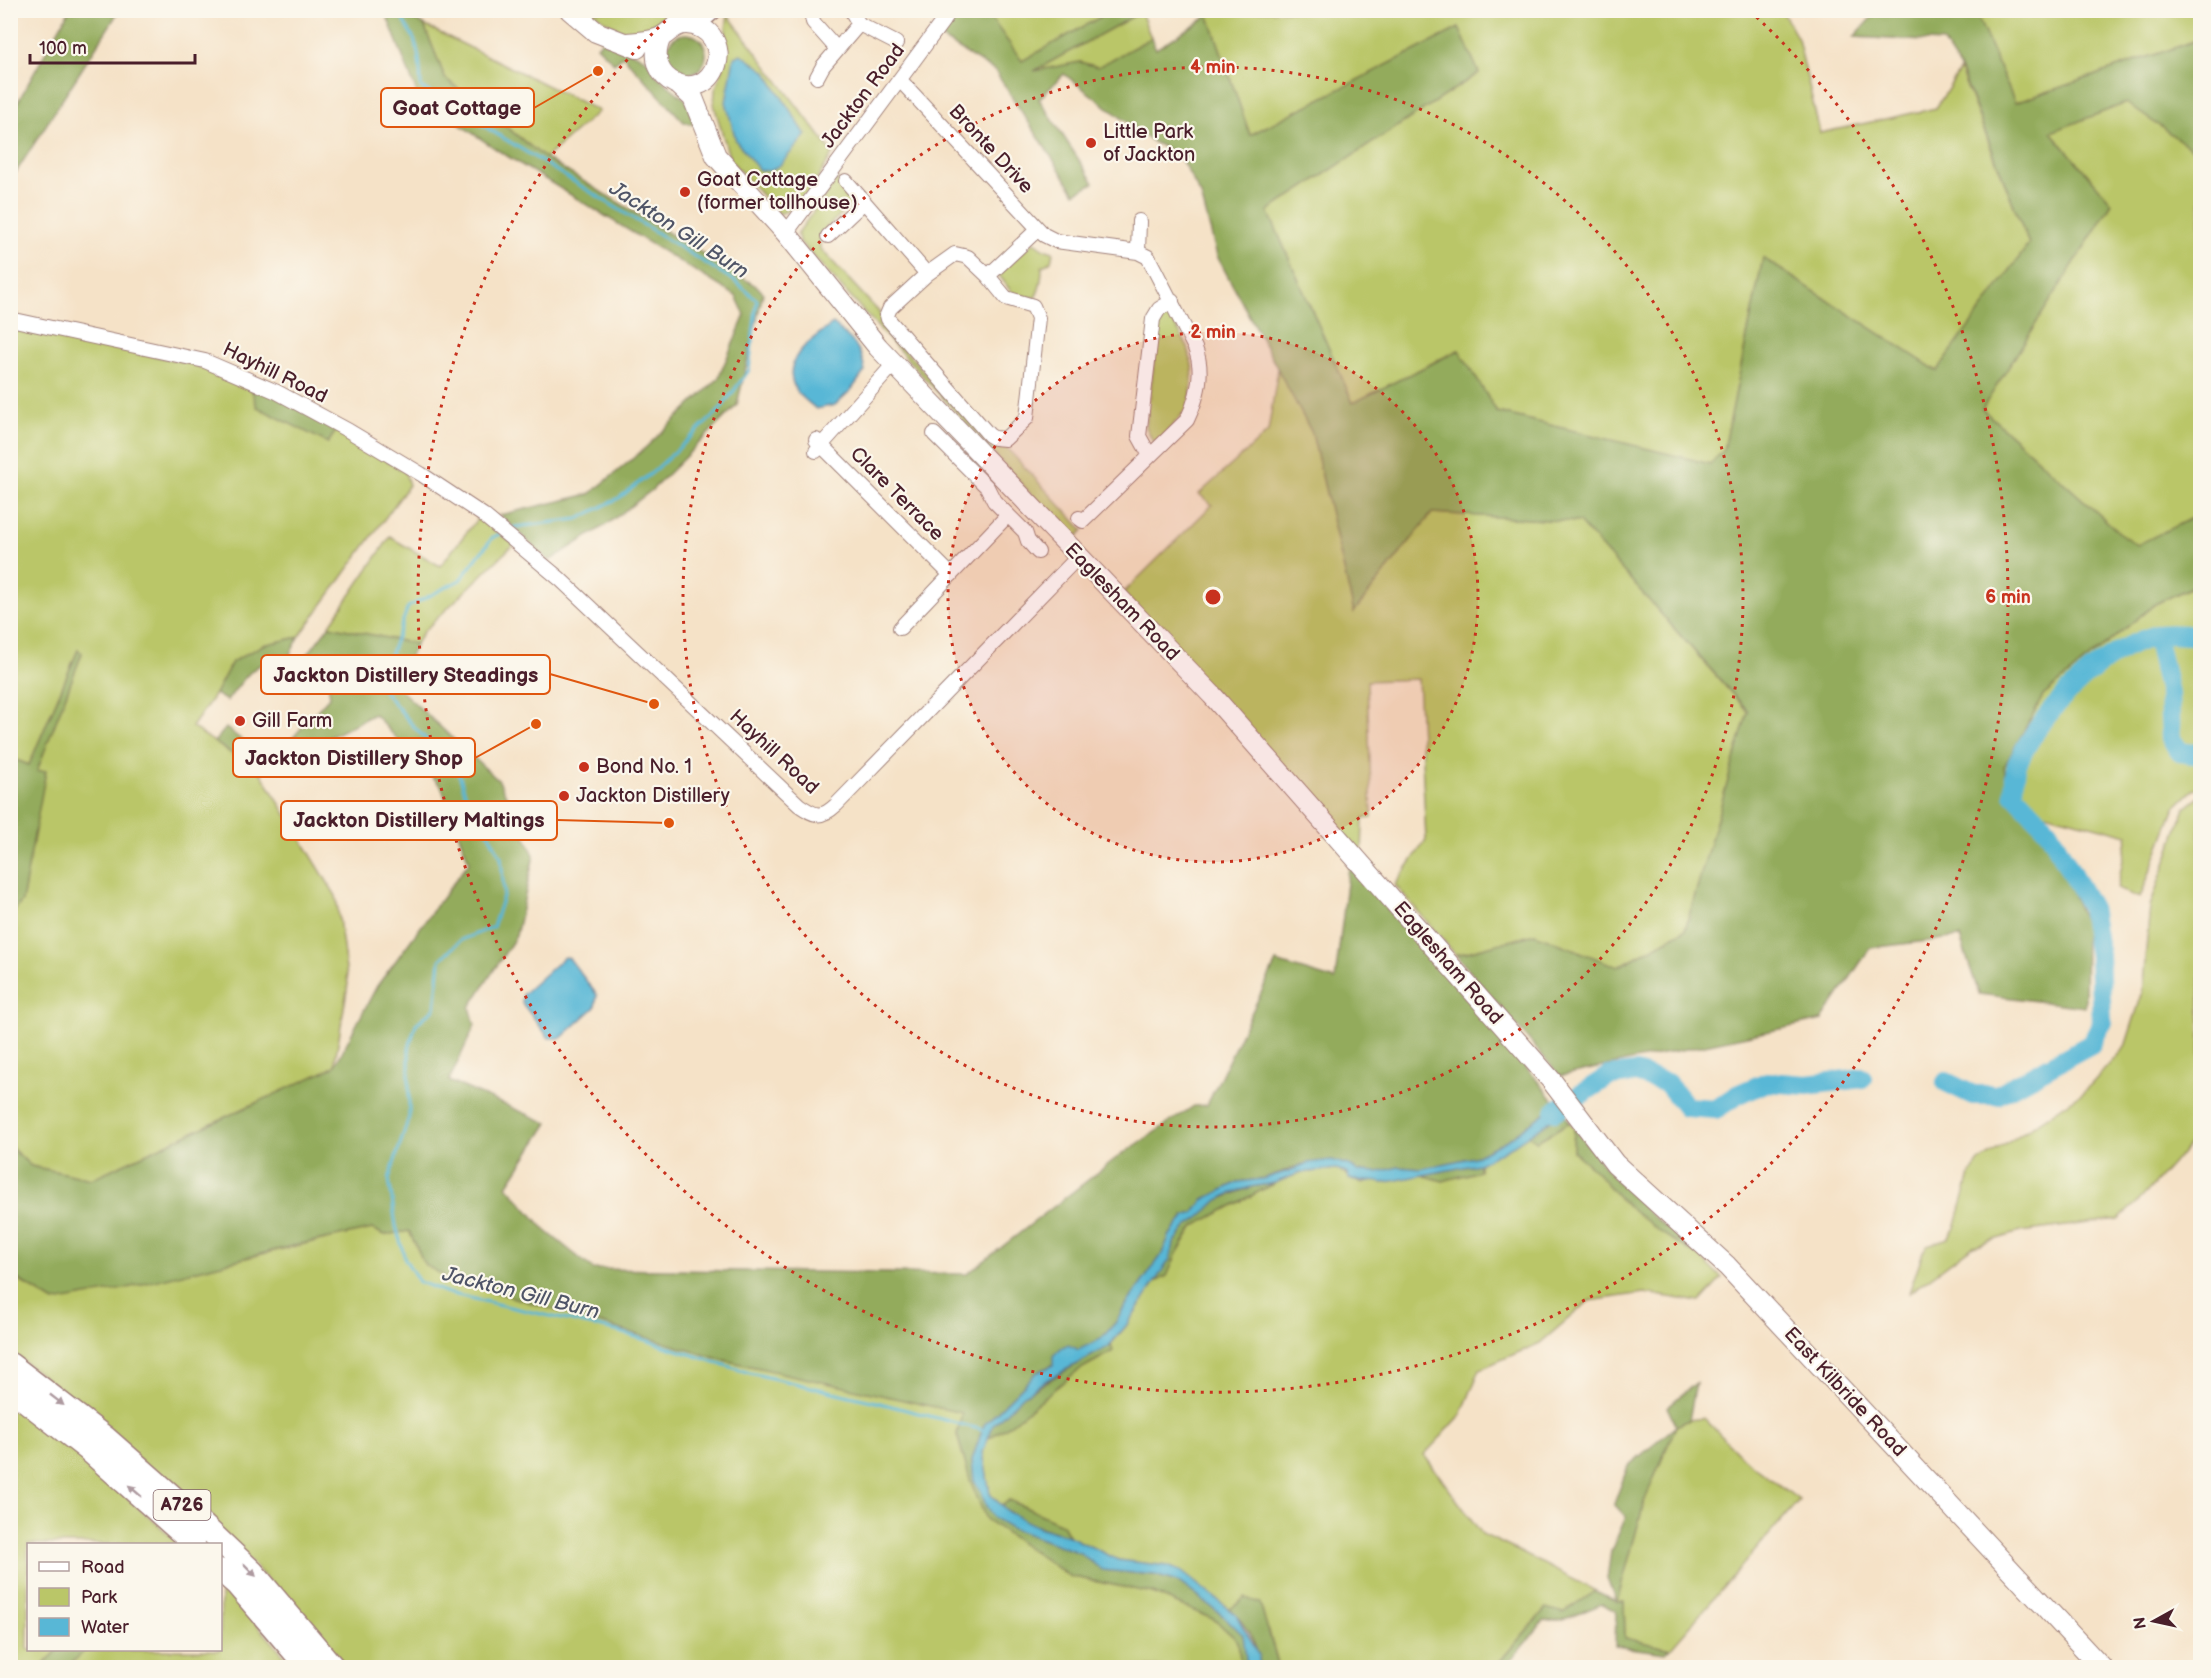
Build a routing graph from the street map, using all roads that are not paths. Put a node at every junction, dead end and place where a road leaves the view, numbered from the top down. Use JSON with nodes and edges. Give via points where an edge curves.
{"nodes":[{"id":1,"x":570,"y":10,"type":"edge"},
{"id":2,"x":714,"y":10,"type":"edge"},
{"id":3,"x":720,"y":10,"type":"edge"},
{"id":4,"x":816,"y":10,"type":"edge"},
{"id":5,"x":851,"y":10,"type":"edge"},
{"id":6,"x":951,"y":10,"type":"edge"},
{"id":7,"x":687,"y":24,"type":"junction"},
{"id":8,"x":859,"y":24,"type":"junction"},
{"id":9,"x":661,"y":37,"type":"junction"},
{"id":10,"x":713,"y":38,"type":"junction"},
{"id":11,"x":897,"y":43,"type":"dead end"},
{"id":12,"x":627,"y":44,"type":"junction"},
{"id":13,"x":837,"y":49,"type":"junction"},
{"id":14,"x":657,"y":59,"type":"junction"},
{"id":15,"x":709,"y":77,"type":"junction"},
{"id":16,"x":817,"y":77,"type":"dead end"},
{"id":17,"x":900,"y":80,"type":"junction"},
{"id":18,"x":680,"y":86,"type":"junction"},
{"id":19,"x":702,"y":121,"type":"junction"},
{"id":20,"x":846,"y":181,"type":"dead end"},
{"id":21,"x":864,"y":202,"type":"junction"},
{"id":22,"x":1139,"y":221,"type":"dead end"},
{"id":23,"x":1038,"y":229,"type":"junction"},
{"id":24,"x":786,"y":233,"type":"junction"},
{"id":25,"x":828,"y":236,"type":"dead end"},
{"id":26,"x":1138,"y":252,"type":"junction"},
{"id":27,"x":927,"y":274,"type":"junction"},
{"id":28,"x":988,"y":276,"type":"junction"},
{"id":29,"x":1172,"y":301,"type":"junction"},
{"id":30,"x":10,"y":319,"type":"edge"},
{"id":31,"x":894,"y":364,"type":"junction"},
{"id":32,"x":934,"y":434,"type":"dead end"},
{"id":33,"x":1150,"y":456,"type":"junction"},
{"id":34,"x":1008,"y":515,"type":"junction"},
{"id":35,"x":1079,"y":519,"type":"dead end"},
{"id":36,"x":1038,"y":552,"type":"dead end"},
{"id":37,"x":1078,"y":557,"type":"junction"},
{"id":38,"x":951,"y":575,"type":"junction"},
{"id":39,"x":900,"y":628,"type":"dead end"},
{"id":40,"x":1584,"y":1124,"type":"joint"},
{"id":41,"x":10,"y":1364,"type":"edge"},
{"id":42,"x":10,"y":1389,"type":"edge"},
{"id":43,"x":192,"y":1543,"type":"edge"},
{"id":44,"x":222,"y":1572,"type":"edge"},
{"id":45,"x":308,"y":1668,"type":"edge"},
{"id":46,"x":334,"y":1668,"type":"edge"},
{"id":47,"x":2102,"y":1668,"type":"edge"}],
"edges":[{"from":1,"to":12,"type":"main road","via":[[596,32]]},
{"from":2,"to":7,"type":"street"},
{"from":3,"to":10,"type":"street"},
{"from":4,"to":13,"type":"street","via":[[813,22]]},
{"from":5,"to":8,"type":"street"},
{"from":6,"to":17,"type":"street","name":"Jackton Road"},
{"from":7,"to":9,"type":"main road","via":[[677,25]]},
{"from":7,"to":10,"type":"main road"},
{"from":8,"to":11,"type":"street"},
{"from":8,"to":13,"type":"street"},
{"from":9,"to":12,"type":"main road"},
{"from":9,"to":14,"type":"main road"},
{"from":10,"to":15,"type":"main road","via":[[718,58]]},
{"from":12,"to":14,"type":"main road"},
{"from":13,"to":16,"type":"street"},
{"from":14,"to":18,"type":"main road","via":[[663,75]]},
{"from":15,"to":18,"type":"main road","via":[[692,87]]},
{"from":15,"to":19,"type":"main road"},
{"from":17,"to":23,"type":"street","name":"Bronte Drive"},
{"from":17,"to":24,"type":"street","name":"Jackton Road"},
{"from":18,"to":19,"type":"main road","name":"Eaglesham Road","via":[[693,98]]},
{"from":19,"to":24,"type":"main road","name":"Eaglesham Road","via":[[716,156]]},
{"from":20,"to":21,"type":"street"},
{"from":21,"to":25,"type":"street"},
{"from":21,"to":27,"type":"street"},
{"from":22,"to":26,"type":"street"},
{"from":23,"to":26,"type":"street","name":"Bronte Drive","via":[[1056,241]]},
{"from":23,"to":28,"type":"street"},
{"from":24,"to":31,"type":"main road","name":"Eaglesham Road"},
{"from":26,"to":29,"type":"street","via":[[1148,257]]},
{"from":27,"to":28,"type":"street","via":[[955,254],[968,257]]},
{"from":27,"to":28,"type":"street","via":[[890,308],[890,324],[989,435],[1005,439],[1027,418],[1038,318],[1033,306],[1006,298]]},
{"from":29,"to":33,"type":"street","via":[[1159,309],[1153,319],[1139,436]]},
{"from":29,"to":33,"type":"street","via":[[1198,356],[1200,379],[1196,402],[1187,420]]},
{"from":30,"to":37,"type":"street","name":"Hayhill Road","via":[[206,361],[277,392],[430,480],[496,525],[560,579],[799,805],[818,815],[826,814],[836,805]]},
{"from":31,"to":37,"type":"main road","name":"Eaglesham Road"},
{"from":31,"to":38,"type":"street","name":"Clare Terrace","via":[[818,445]]},
{"from":32,"to":34,"type":"street","via":[[987,487]]},
{"from":33,"to":35,"type":"street","via":[[1083,521]]},
{"from":34,"to":36,"type":"street"},
{"from":34,"to":38,"type":"street"},
{"from":37,"to":40,"type":"main road","name":"Eaglesham Road","via":[[1212,695],[1551,1080]]},
{"from":38,"to":39,"type":"street"},
{"from":40,"to":47,"type":"main road","name":"East Kilbride Road","via":[[1615,1164],[1727,1266]]},
{"from":41,"to":46,"type":"highway","number":"A726","one_way":true,"via":[[106,1438],[179,1502],[253,1572]]},
{"from":43,"to":42,"type":"highway","number":"A726","one_way":true,"via":[[87,1449]]},
{"from":44,"to":45,"type":"highway"}]}
